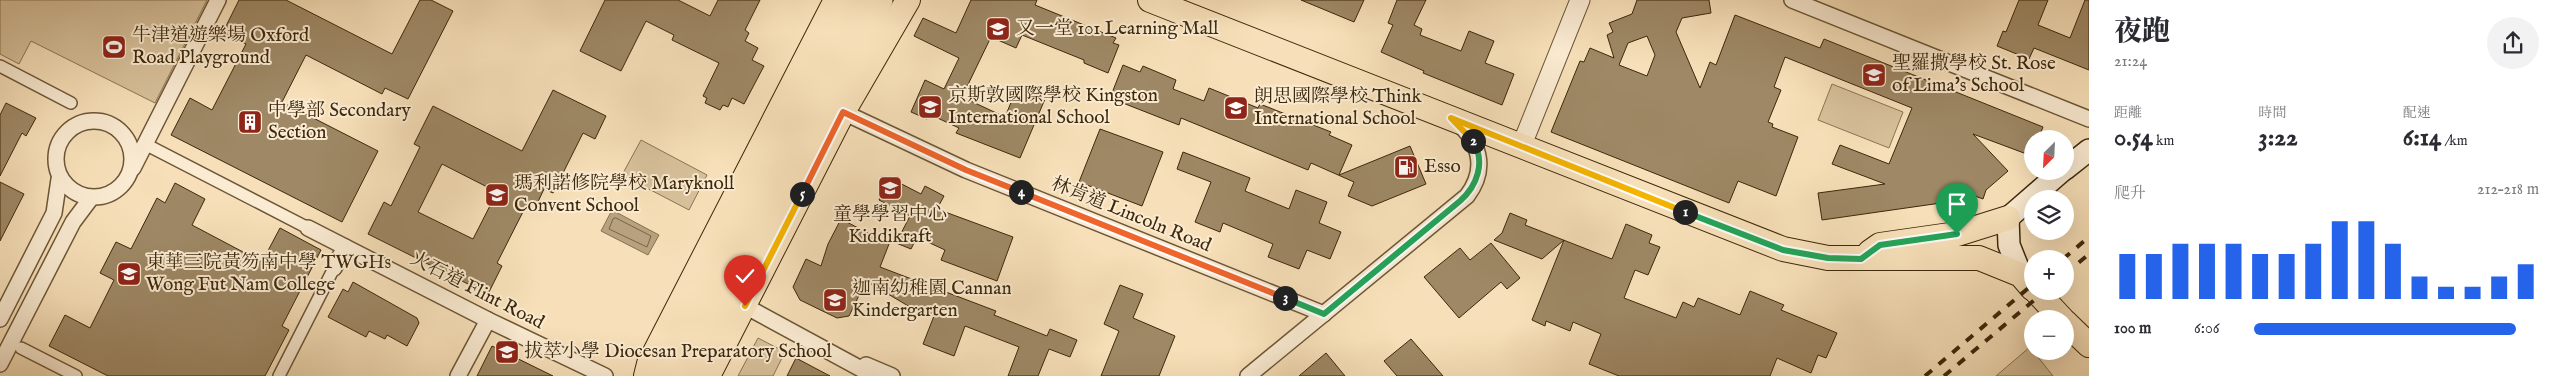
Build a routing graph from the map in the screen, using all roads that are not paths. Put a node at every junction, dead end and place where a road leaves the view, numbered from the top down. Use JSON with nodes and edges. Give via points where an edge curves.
{"nodes":[{"id":1,"x":218,"y":0,"type":"edge"},
{"id":2,"x":836,"y":0,"type":"edge"},
{"id":3,"x":858,"y":0,"type":"edge"},
{"id":4,"x":880,"y":0,"type":"edge"},
{"id":5,"x":908,"y":0,"type":"edge"},
{"id":6,"x":1150,"y":0,"type":"edge"},
{"id":7,"x":1580,"y":0,"type":"edge"},
{"id":8,"x":1792,"y":0,"type":"edge"},
{"id":9,"x":0,"y":66,"type":"edge"},
{"id":10,"x":71,"y":103,"type":"dead end"},
{"id":11,"x":843,"y":112,"type":"junction"},
{"id":12,"x":1451,"y":118,"type":"junction"},
{"id":13,"x":2089,"y":119,"type":"edge"},
{"id":14,"x":145,"y":144,"type":"junction"},
{"id":15,"x":1521,"y":148,"type":"junction"},
{"id":16,"x":2089,"y":150,"type":"edge"},
{"id":17,"x":2074,"y":162,"type":"edge"},
{"id":18,"x":132,"y":169,"type":"junction"},
{"id":19,"x":59,"y":179,"type":"junction"},
{"id":20,"x":2052,"y":180,"type":"edge"},
{"id":21,"x":91,"y":198,"type":"junction"},
{"id":22,"x":2008,"y":218,"type":"junction"},
{"id":23,"x":308,"y":228,"type":"joint"},
{"id":24,"x":345,"y":247,"type":"junction"},
{"id":25,"x":1861,"y":259,"type":"junction"},
{"id":26,"x":334,"y":268,"type":"joint"},
{"id":27,"x":2024,"y":274,"type":"edge"},
{"id":28,"x":2024,"y":282,"type":"edge"},
{"id":29,"x":2044,"y":300,"type":"edge"},
{"id":30,"x":745,"y":306,"type":"junction"},
{"id":31,"x":2054,"y":310,"type":"edge"},
{"id":32,"x":1324,"y":314,"type":"junction"},
{"id":33,"x":0,"y":319,"type":"edge"},
{"id":34,"x":488,"y":320,"type":"junction"},
{"id":35,"x":2074,"y":331,"type":"edge"},
{"id":36,"x":2089,"y":345,"type":"edge"},
{"id":37,"x":21,"y":348,"type":"dead end"},
{"id":38,"x":845,"y":359,"type":"junction"},
{"id":39,"x":695,"y":361,"type":"edge"},
{"id":40,"x":0,"y":364,"type":"edge"},
{"id":41,"x":76,"y":376,"type":"edge"},
{"id":42,"x":279,"y":376,"type":"edge"},
{"id":43,"x":458,"y":376,"type":"edge"},
{"id":44,"x":605,"y":376,"type":"edge"},
{"id":45,"x":646,"y":376,"type":"edge"},
{"id":46,"x":660,"y":376,"type":"edge"},
{"id":47,"x":874,"y":376,"type":"edge"},
{"id":48,"x":892,"y":376,"type":"edge"},
{"id":49,"x":1248,"y":376,"type":"edge"}],
"edges":[{"from":1,"to":14,"type":"street"},
{"from":2,"to":45,"type":"main road","via":[[649,364]]},
{"from":3,"to":39,"type":"highway"},
{"from":4,"to":39,"type":"highway"},
{"from":5,"to":11,"type":"main road"},
{"from":6,"to":12,"type":"main road"},
{"from":7,"to":15,"type":"street"},
{"from":8,"to":13,"type":"street"},
{"from":9,"to":10,"type":"street"},
{"from":11,"to":30,"type":"main road"},
{"from":11,"to":32,"type":"street","name":"林肯道 Lincoln Road","via":[[966,170]]},
{"from":12,"to":15,"type":"main road"},
{"from":12,"to":32,"type":"street","via":[[1477,147],[1479,170],[1472,189]]},
{"from":14,"to":18,"type":"street"},
{"from":14,"to":23,"type":"street","name":"火石道 Flint Road"},
{"from":15,"to":25,"type":"main road","via":[[1783,250],[1828,258]]},
{"from":16,"to":17,"type":"main road"},
{"from":18,"to":19,"type":"street","via":[[129,144],[123,134],[113,126],[90,121],[74,127],[62,138],[55,159]]},
{"from":18,"to":21,"type":"street","via":[[121,187],[112,193]]},
{"from":19,"to":21,"type":"street","via":[[75,193]]},
{"from":19,"to":33,"type":"street","via":[[54,213]]},
{"from":20,"to":22,"type":"main road"},
{"from":21,"to":40,"type":"street","via":[[73,222]]},
{"from":22,"to":25,"type":"main road","via":[[1957,234],[1880,245]]},
{"from":22,"to":27,"type":"main road","via":[[2009,245]]},
{"from":23,"to":24,"type":"street","name":"火石道 Flint Road"},
{"from":24,"to":26,"type":"street"},
{"from":24,"to":34,"type":"street","name":"火石道 Flint Road"},
{"from":25,"to":28,"type":"main road","via":[[1979,258]]},
{"from":26,"to":42,"type":"street"},
{"from":29,"to":31,"type":"main road"},
{"from":30,"to":38,"type":"street"},
{"from":30,"to":39,"type":"main road"},
{"from":32,"to":49,"type":"street"},
{"from":34,"to":43,"type":"street"},
{"from":34,"to":44,"type":"street","name":"火石道 Flint Road"},
{"from":35,"to":36,"type":"main road"},
{"from":37,"to":41,"type":"street"},
{"from":38,"to":47,"type":"street"},
{"from":38,"to":48,"type":"street"},
{"from":39,"to":46,"type":"highway","via":[[672,364]]}]}
